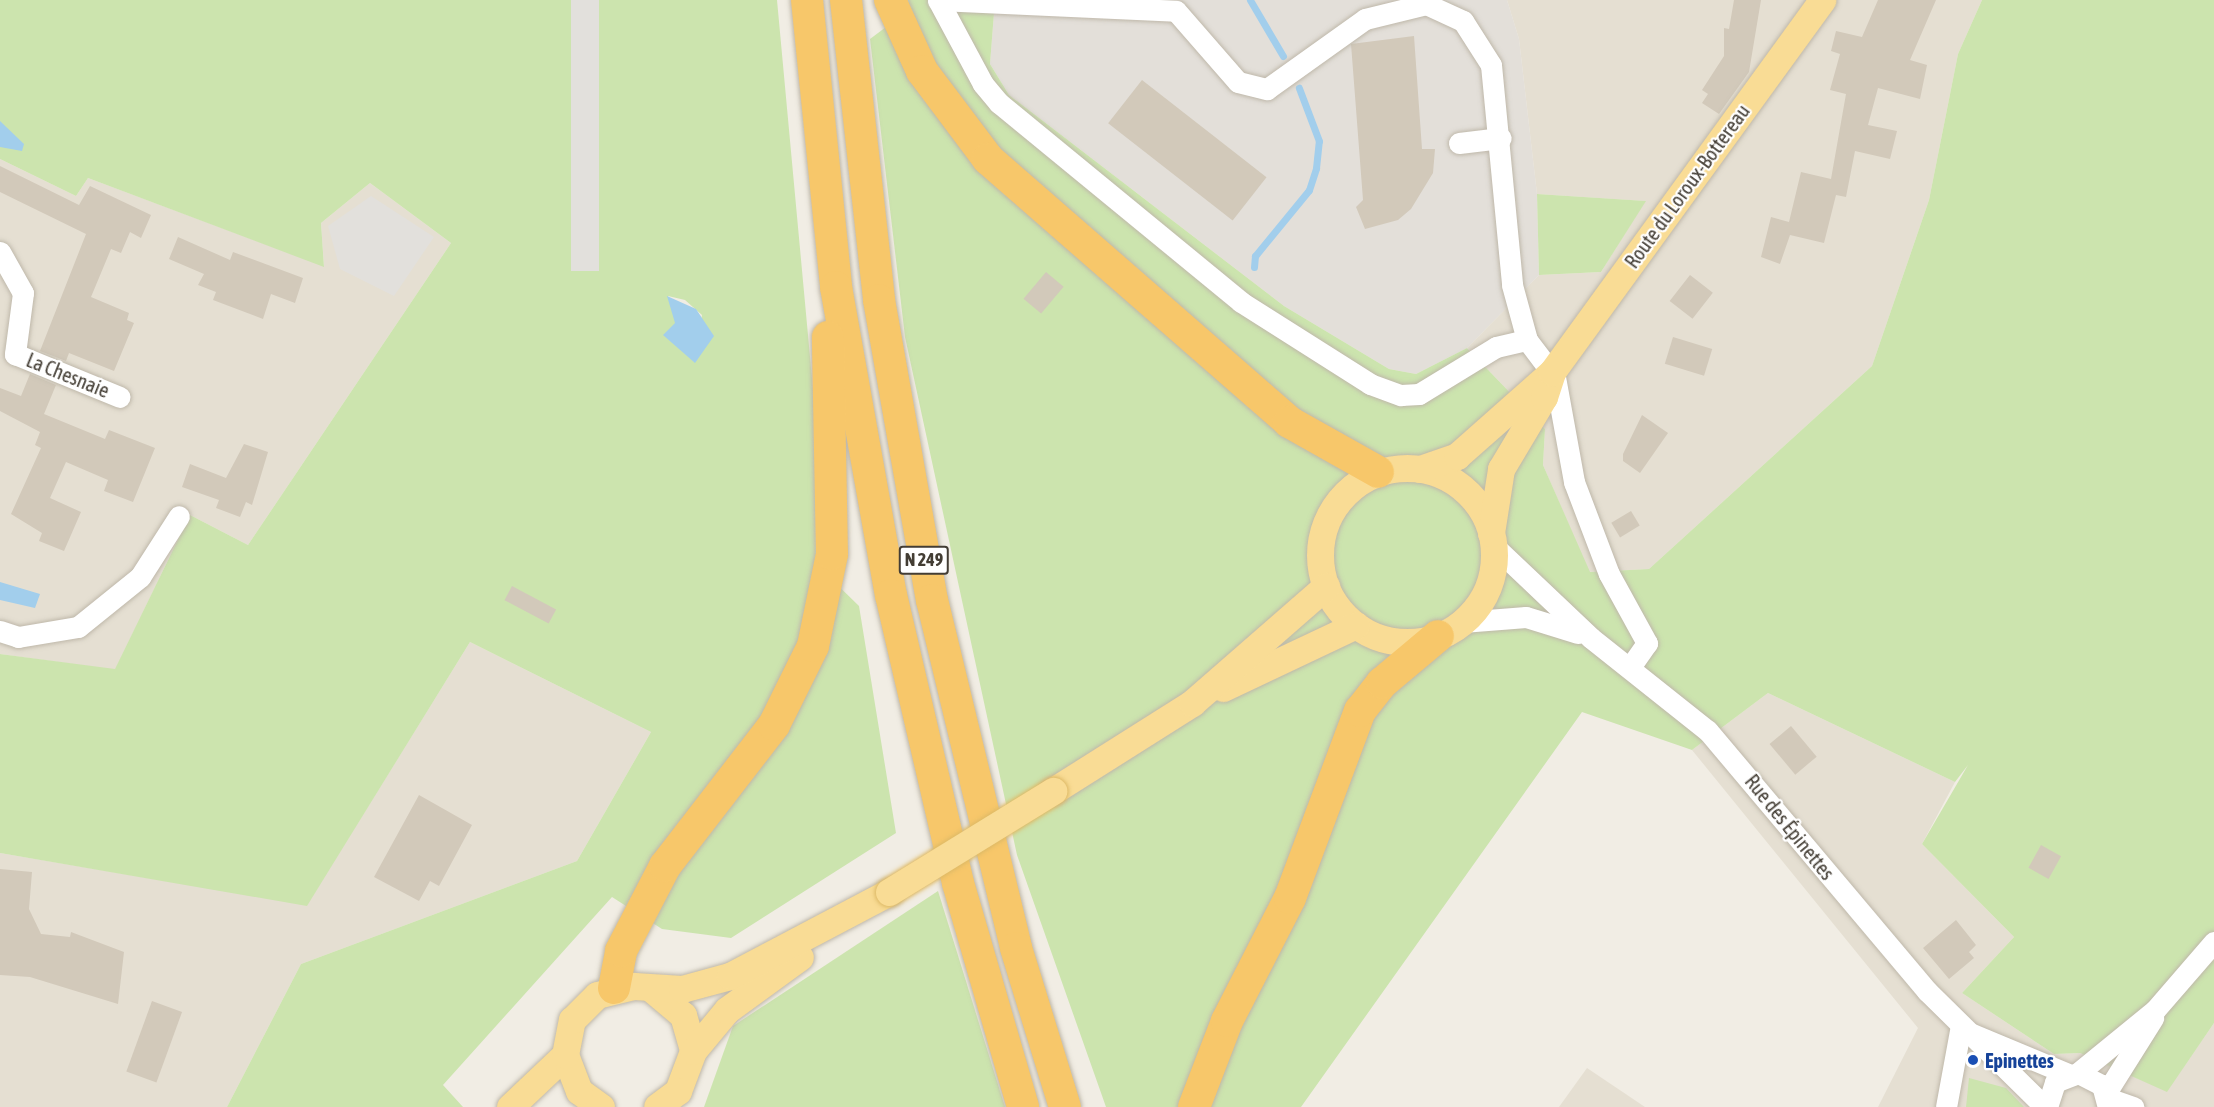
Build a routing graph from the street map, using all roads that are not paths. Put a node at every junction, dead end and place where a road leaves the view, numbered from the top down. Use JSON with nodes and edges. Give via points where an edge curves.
{"nodes":[{"id":1,"x":807,"y":0,"type":"edge"},
{"id":2,"x":846,"y":0,"type":"edge"},
{"id":3,"x":890,"y":0,"type":"edge"},
{"id":4,"x":1822,"y":0,"type":"edge"},
{"id":5,"x":1501,"y":138,"type":"junction"},
{"id":6,"x":1459,"y":142,"type":"dead end"},
{"id":7,"x":0,"y":252,"type":"edge"},
{"id":8,"x":836,"y":287,"type":"junction"},
{"id":9,"x":1527,"y":340,"type":"junction"},
{"id":10,"x":1552,"y":372,"type":"junction"},
{"id":11,"x":120,"y":397,"type":"dead end"},
{"id":12,"x":1420,"y":469,"type":"junction"},
{"id":13,"x":1378,"y":472,"type":"junction"},
{"id":14,"x":179,"y":516,"type":"dead end"},
{"id":15,"x":1492,"y":539,"type":"junction"},
{"id":16,"x":1326,"y":586,"type":"junction"},
{"id":17,"x":1356,"y":625,"type":"junction"},
{"id":18,"x":1450,"y":629,"type":"junction"},
{"id":19,"x":0,"y":632,"type":"edge"},
{"id":20,"x":1591,"y":639,"type":"junction"},
{"id":21,"x":1630,"y":667,"type":"junction"},
{"id":22,"x":1192,"y":703,"type":"junction"},
{"id":23,"x":847,"y":918,"type":"junction"},
{"id":24,"x":2214,"y":942,"type":"edge"},
{"id":25,"x":614,"y":988,"type":"junction"},
{"id":26,"x":654,"y":991,"type":"junction"},
{"id":27,"x":2155,"y":1010,"type":"junction"},
{"id":28,"x":1967,"y":1029,"type":"junction"},
{"id":29,"x":693,"y":1051,"type":"junction"},
{"id":30,"x":565,"y":1055,"type":"junction"},
{"id":31,"x":2073,"y":1074,"type":"junction"},
{"id":32,"x":2107,"y":1099,"type":"edge"},
{"id":33,"x":594,"y":1106,"type":"edge"},
{"id":34,"x":510,"y":1107,"type":"edge"},
{"id":35,"x":657,"y":1107,"type":"edge"},
{"id":36,"x":1023,"y":1107,"type":"edge"},
{"id":37,"x":1065,"y":1107,"type":"edge"},
{"id":38,"x":1194,"y":1107,"type":"edge"},
{"id":39,"x":1946,"y":1107,"type":"edge"},
{"id":40,"x":2046,"y":1107,"type":"edge"},
{"id":41,"x":2133,"y":1107,"type":"edge"}],
"edges":[{"from":1,"to":8,"type":"highway","number":"N 249"},
{"from":2,"to":37,"type":"highway","number":"N 249","via":[[879,300],[932,600],[1016,948]]},
{"from":3,"to":13,"type":"highway","via":[[921,71],[988,159],[1289,422]]},
{"from":4,"to":10,"type":"main road","name":"Route du Loroux-Bottereau"},
{"from":5,"to":6,"type":"street"},
{"from":5,"to":9,"type":"street","via":[[1512,285]]},
{"from":5,"to":9,"type":"street","via":[[1491,66],[1480,41],[1447,10],[1426,4],[1365,19],[1267,89],[1238,82],[1176,11],[938,0],[983,84],[999,103],[1241,302],[1370,384],[1401,395],[1419,394],[1496,346]]},
{"from":7,"to":11,"type":"street","name":"La Chesnaie","via":[[22,293],[15,354]]},
{"from":8,"to":25,"type":"highway","via":[[826,322],[832,554],[813,646],[774,725],[665,866],[621,951]]},
{"from":8,"to":36,"type":"highway","number":"N 249","via":[[876,519],[924,745]]},
{"from":9,"to":10,"type":"street"},
{"from":10,"to":12,"type":"main road","name":"Route du Loroux-Bottereau","via":[[1457,456]]},
{"from":10,"to":15,"type":"main road","name":"Route du Loroux-Bottereau","via":[[1544,397],[1502,469]]},
{"from":10,"to":21,"type":"street","via":[[1574,482],[1609,574],[1647,643]]},
{"from":12,"to":13,"type":"main road"},
{"from":12,"to":15,"type":"main road","via":[[1463,488]]},
{"from":13,"to":16,"type":"main road","via":[[1344,495],[1330,515],[1320,552]]},
{"from":14,"to":19,"type":"street","via":[[140,577],[78,627],[18,637]]},
{"from":15,"to":18,"type":"main road","via":[[1490,582]]},
{"from":15,"to":20,"type":"street","name":"Rue des Épinettes"},
{"from":16,"to":17,"type":"main road"},
{"from":16,"to":22,"type":"main road"},
{"from":17,"to":18,"type":"main road","via":[[1392,640]]},
{"from":17,"to":22,"type":"main road"},
{"from":18,"to":20,"type":"street","name":"Rue des Épinettes","via":[[1526,617]]},
{"from":18,"to":38,"type":"highway","via":[[1382,683],[1360,711],[1290,898],[1227,1021]]},
{"from":20,"to":21,"type":"street","name":"Rue des Épinettes"},
{"from":21,"to":28,"type":"street","name":"Rue des Épinettes","via":[[1708,731]]},
{"from":22,"to":23,"type":"main road","bridge":true},
{"from":23,"to":26,"type":"main road","via":[[730,976]]},
{"from":23,"to":29,"type":"main road","via":[[727,1010]]},
{"from":24,"to":27,"type":"street"},
{"from":25,"to":26,"type":"main road"},
{"from":25,"to":30,"type":"main road","via":[[597,995],[572,1020]]},
{"from":26,"to":29,"type":"main road","via":[[683,1015]]},
{"from":27,"to":31,"type":"street"},
{"from":27,"to":32,"type":"street"},
{"from":28,"to":31,"type":"street","name":"Rue des Épinettes"},
{"from":28,"to":39,"type":"street"},
{"from":28,"to":40,"type":"street","name":"Rue des Épinettes"},
{"from":29,"to":35,"type":"main road","via":[[678,1091]]},
{"from":30,"to":33,"type":"main road","via":[[569,1074]]},
{"from":30,"to":34,"type":"main road"},
{"from":31,"to":32,"type":"street","name":"Rue des Épinettes","via":[[2095,1078]]},
{"from":31,"to":40,"type":"street","via":[[2050,1088]]},
{"from":32,"to":41,"type":"street"}]}
